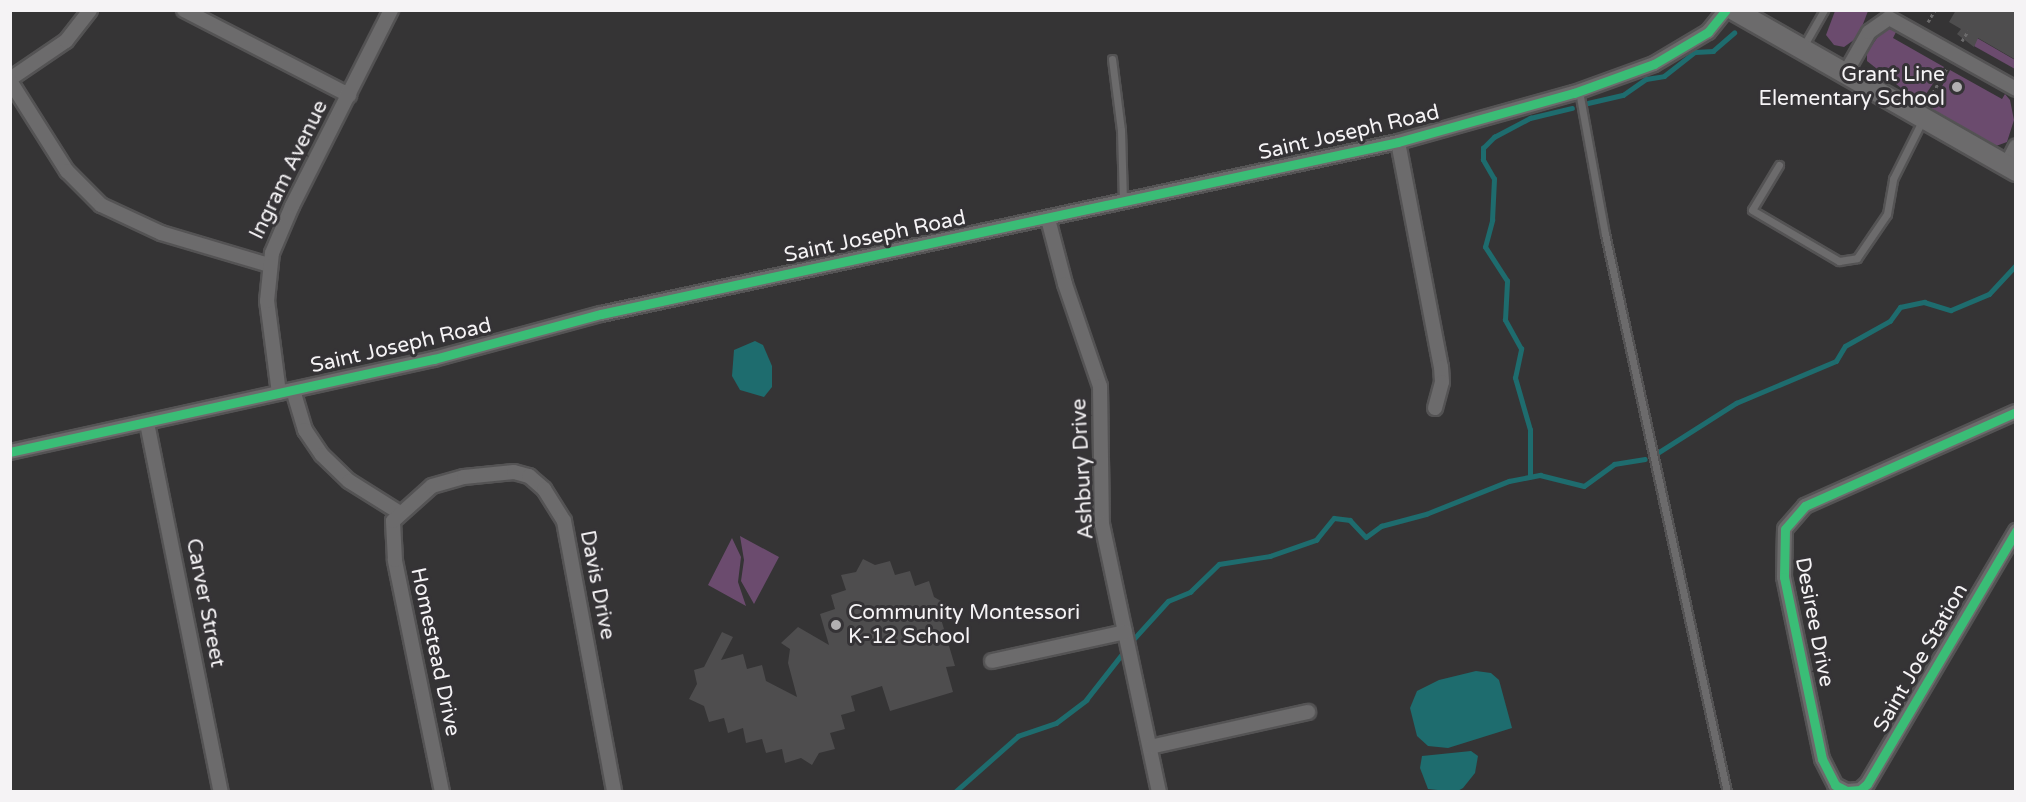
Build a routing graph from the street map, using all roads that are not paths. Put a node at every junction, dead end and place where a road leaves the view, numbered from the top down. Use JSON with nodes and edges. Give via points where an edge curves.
{"nodes":[{"id":1,"x":90,"y":10,"type":"edge"},
{"id":2,"x":184,"y":10,"type":"edge"},
{"id":3,"x":391,"y":10,"type":"edge"},
{"id":4,"x":1726,"y":10,"type":"edge"},
{"id":5,"x":1734,"y":10,"type":"edge"},
{"id":6,"x":1824,"y":10,"type":"edge"},
{"id":7,"x":1802,"y":49,"type":"junction"},
{"id":8,"x":1112,"y":59,"type":"dead end"},
{"id":9,"x":1845,"y":74,"type":"junction"},
{"id":10,"x":10,"y":80,"type":"edge"},
{"id":11,"x":2016,"y":90,"type":"edge"},
{"id":12,"x":1579,"y":91,"type":"junction"},
{"id":13,"x":349,"y":95,"type":"junction"},
{"id":14,"x":1924,"y":112,"type":"junction"},
{"id":15,"x":1398,"y":142,"type":"junction"},
{"id":16,"x":2016,"y":146,"type":"edge"},
{"id":17,"x":1779,"y":165,"type":"dead end"},
{"id":18,"x":2011,"y":168,"type":"edge"},
{"id":19,"x":1123,"y":202,"type":"junction"},
{"id":20,"x":1048,"y":219,"type":"junction"},
{"id":21,"x":269,"y":265,"type":"junction"},
{"id":22,"x":286,"y":391,"type":"junction"},
{"id":23,"x":1435,"y":408,"type":"dead end"},
{"id":24,"x":2016,"y":412,"type":"edge"},
{"id":25,"x":147,"y":423,"type":"junction"},
{"id":26,"x":10,"y":452,"type":"edge"},
{"id":27,"x":397,"y":517,"type":"junction"},
{"id":28,"x":2016,"y":531,"type":"edge"},
{"id":29,"x":1125,"y":634,"type":"junction"},
{"id":30,"x":992,"y":661,"type":"dead end"},
{"id":31,"x":1308,"y":712,"type":"dead end"},
{"id":32,"x":1150,"y":747,"type":"junction"},
{"id":33,"x":221,"y":792,"type":"edge"},
{"id":34,"x":442,"y":792,"type":"edge"},
{"id":35,"x":614,"y":792,"type":"edge"},
{"id":36,"x":1159,"y":792,"type":"edge"},
{"id":37,"x":1728,"y":792,"type":"edge"},
{"id":38,"x":1847,"y":792,"type":"edge"}],
"edges":[{"from":1,"to":10,"type":"street","via":[[66,41]]},
{"from":2,"to":13,"type":"street"},
{"from":3,"to":13,"type":"street","name":"Ingram Avenue"},
{"from":4,"to":12,"type":"street","name":"Saint Joseph Road","via":[[1707,32],[1654,64]]},
{"from":5,"to":7,"type":"main road"},
{"from":6,"to":7,"type":"lane"},
{"from":7,"to":9,"type":"main road"},
{"from":8,"to":19,"type":"lane","via":[[1121,130]]},
{"from":9,"to":11,"type":"street","via":[[1869,32],[1889,18]]},
{"from":9,"to":14,"type":"main road"},
{"from":10,"to":21,"type":"street","via":[[67,171],[101,205],[144,227]]},
{"from":12,"to":15,"type":"street","name":"Saint Joseph Road"},
{"from":12,"to":37,"type":"lane","via":[[1605,234]]},
{"from":13,"to":21,"type":"street","name":"Ingram Avenue","via":[[292,206]]},
{"from":14,"to":17,"type":"lane","via":[[1893,179],[1887,214],[1857,258],[1839,261],[1752,210]]},
{"from":14,"to":18,"type":"main road"},
{"from":15,"to":19,"type":"street","name":"Saint Joseph Road"},
{"from":15,"to":23,"type":"street","via":[[1441,367],[1442,382]]},
{"from":16,"to":18,"type":"street"},
{"from":19,"to":20,"type":"street","name":"Saint Joseph Road"},
{"from":20,"to":22,"type":"street","name":"Saint Joseph Road","via":[[601,314],[434,359]]},
{"from":20,"to":29,"type":"street","name":"Ashbury Drive","via":[[1062,275],[1100,386],[1102,524]]},
{"from":21,"to":22,"type":"street","name":"Ingram Avenue","via":[[268,316]]},
{"from":22,"to":25,"type":"street","name":"Saint Joseph Road"},
{"from":22,"to":27,"type":"street","via":[[322,456]]},
{"from":24,"to":38,"type":"street","name":"Desiree Drive","via":[[1804,506],[1785,530],[1785,577],[1822,759],[1831,780]]},
{"from":25,"to":26,"type":"street","name":"Saint Joseph Road"},
{"from":25,"to":33,"type":"street","name":"Carver Street"},
{"from":27,"to":34,"type":"street","name":"Homestead Drive","via":[[391,542]]},
{"from":27,"to":35,"type":"street","name":"Davis Drive","via":[[432,486],[464,477],[514,472],[529,476],[544,489],[564,521]]},
{"from":28,"to":38,"type":"street","name":"Saint Joe Station","via":[[1876,771],[1860,790]]},
{"from":29,"to":30,"type":"street"},
{"from":29,"to":32,"type":"street","name":"Ashbury Drive"},
{"from":31,"to":32,"type":"street"},
{"from":32,"to":36,"type":"street","name":"Ashbury Drive"}]}
